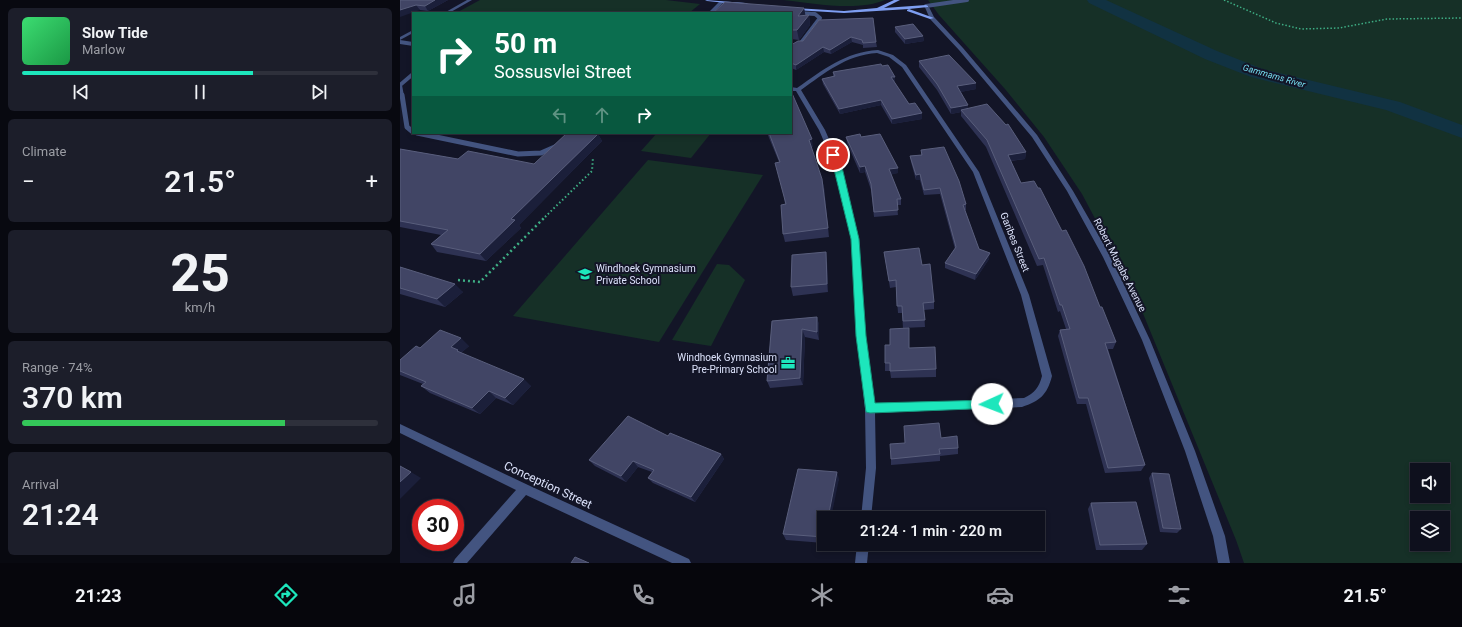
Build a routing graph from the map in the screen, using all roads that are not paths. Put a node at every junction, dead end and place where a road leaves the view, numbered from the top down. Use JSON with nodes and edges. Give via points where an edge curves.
{"nodes":[{"id":1,"x":470,"y":0,"type":"edge"},
{"id":2,"x":707,"y":0,"type":"edge"},
{"id":3,"x":898,"y":0,"type":"edge"},
{"id":4,"x":914,"y":0,"type":"edge"},
{"id":5,"x":920,"y":0,"type":"edge"},
{"id":6,"x":967,"y":0,"type":"edge"},
{"id":7,"x":722,"y":2,"type":"junction"},
{"id":8,"x":754,"y":5,"type":"edge"},
{"id":9,"x":926,"y":6,"type":"junction"},
{"id":10,"x":919,"y":7,"type":"junction"},
{"id":11,"x":905,"y":9,"type":"junction"},
{"id":12,"x":792,"y":10,"type":"joint"},
{"id":13,"x":448,"y":12,"type":"edge"},
{"id":14,"x":711,"y":12,"type":"edge"},
{"id":15,"x":866,"y":12,"type":"junction"},
{"id":16,"x":931,"y":16,"type":"junction"},
{"id":17,"x":412,"y":32,"type":"edge"},
{"id":18,"x":400,"y":38,"type":"edge"},
{"id":19,"x":400,"y":42,"type":"edge"},
{"id":20,"x":801,"y":43,"type":"edge"},
{"id":21,"x":412,"y":44,"type":"edge"},
{"id":22,"x":412,"y":75,"type":"edge"},
{"id":23,"x":400,"y":85,"type":"edge"},
{"id":24,"x":795,"y":89,"type":"edge"},
{"id":25,"x":412,"y":131,"type":"edge"},
{"id":26,"x":420,"y":134,"type":"edge"},
{"id":27,"x":561,"y":144,"type":"edge"},
{"id":28,"x":870,"y":408,"type":"junction"},
{"id":29,"x":400,"y":428,"type":"edge"},
{"id":30,"x":524,"y":489,"type":"junction"},
{"id":31,"x":867,"y":511,"type":"edge"},
{"id":32,"x":862,"y":551,"type":"edge"},
{"id":33,"x":666,"y":560,"type":"edge"},
{"id":34,"x":459,"y":563,"type":"edge"},
{"id":35,"x":685,"y":563,"type":"edge"},
{"id":36,"x":861,"y":563,"type":"edge"},
{"id":37,"x":1224,"y":563,"type":"edge"}],
"edges":[{"from":1,"to":13,"type":"street"},
{"from":2,"to":7,"type":"street"},
{"from":3,"to":15,"type":"street"},
{"from":4,"to":10,"type":"street","name":"Robert Mugabe Avenue"},
{"from":5,"to":9,"type":"street","name":"Robert Mugabe Avenue"},
{"from":6,"to":9,"type":"lane"},
{"from":7,"to":8,"type":"street"},
{"from":7,"to":14,"type":"street"},
{"from":9,"to":10,"type":"street"},
{"from":9,"to":16,"type":"street","name":"Robert Mugabe Avenue"},
{"from":10,"to":11,"type":"street"},
{"from":10,"to":16,"type":"street","name":"Robert Mugabe Avenue"},
{"from":11,"to":15,"type":"street"},
{"from":11,"to":16,"type":"street"},
{"from":12,"to":15,"type":"street"},
{"from":12,"to":20,"type":"lane","via":[[815,14],[820,18]]},
{"from":16,"to":37,"type":"street","name":"Robert Mugabe Avenue","via":[[1035,136],[1107,257],[1146,340],[1190,451],[1219,536]]},
{"from":17,"to":18,"type":"street"},
{"from":19,"to":21,"type":"street"},
{"from":22,"to":23,"type":"lane"},
{"from":23,"to":25,"type":"lane","via":[[407,126]]},
{"from":24,"to":28,"type":"street","via":[[822,130],[838,167],[855,239],[861,336]]},
{"from":24,"to":28,"type":"street","name":"Garibes Street","via":[[843,60],[863,52],[889,54],[904,66],[976,172],[1025,295],[1047,376],[1040,393],[1022,403]]},
{"from":26,"to":27,"type":"lane","via":[[524,155],[541,153]]},
{"from":28,"to":31,"type":"street","via":[[871,468]]},
{"from":29,"to":30,"type":"street","name":"Conception Street"},
{"from":30,"to":33,"type":"street","name":"Conception Street"},
{"from":30,"to":34,"type":"street"},
{"from":32,"to":36,"type":"street"},
{"from":33,"to":35,"type":"street","name":"Conception Street"}]}
